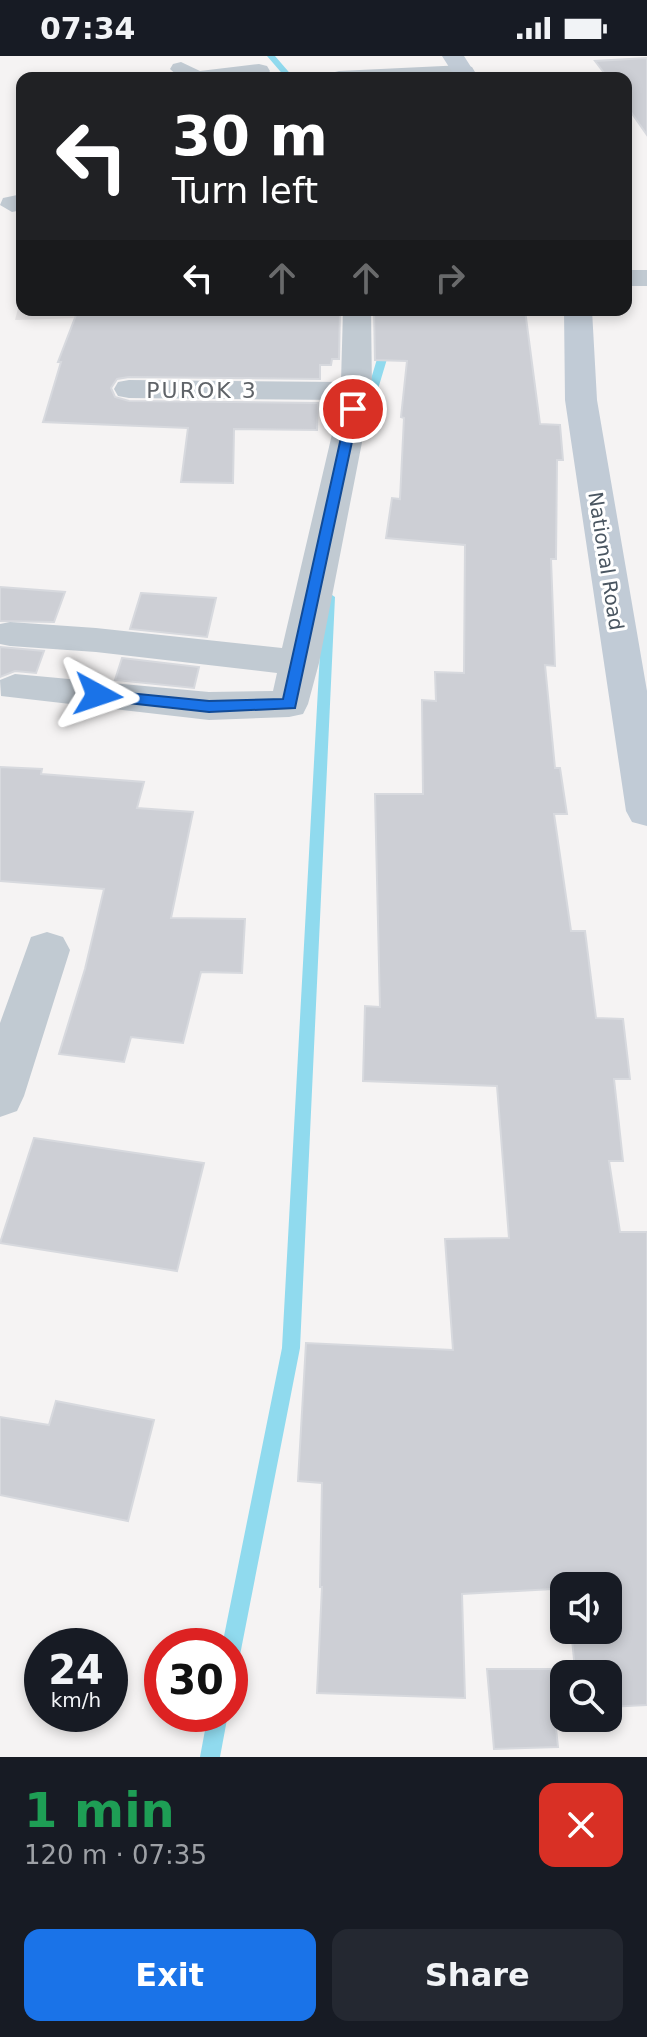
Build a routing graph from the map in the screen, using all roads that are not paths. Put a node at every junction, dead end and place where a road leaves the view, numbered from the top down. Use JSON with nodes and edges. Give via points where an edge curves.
{"nodes":[{"id":1,"x":257,"y":68,"type":"edge"},
{"id":2,"x":181,"y":69,"type":"dead end"},
{"id":3,"x":461,"y":69,"type":"edge"},
{"id":4,"x":186,"y":72,"type":"edge"},
{"id":5,"x":233,"y":72,"type":"edge"},
{"id":6,"x":420,"y":72,"type":"edge"},
{"id":7,"x":357,"y":316,"type":"edge"},
{"id":8,"x":578,"y":316,"type":"edge"},
{"id":9,"x":129,"y":389,"type":"dead end"},
{"id":10,"x":357,"y":391,"type":"junction"},
{"id":11,"x":10,"y":634,"type":"dead end"},
{"id":12,"x":300,"y":663,"type":"junction"},
{"id":13,"x":15,"y":687,"type":"dead end"},
{"id":14,"x":647,"y":811,"type":"edge"},
{"id":15,"x":47,"y":950,"type":"dead end"},
{"id":16,"x":0,"y":1096,"type":"edge"}],
"edges":[{"from":1,"to":5,"type":"street"},
{"from":2,"to":4,"type":"street"},
{"from":3,"to":6,"type":"street"},
{"from":7,"to":10,"type":"street"},
{"from":8,"to":14,"type":"main road","name":"National Road","via":[[581,400]]},
{"from":9,"to":10,"type":"street"},
{"from":10,"to":12,"type":"street"},
{"from":11,"to":12,"type":"street"},
{"from":12,"to":13,"type":"street","via":[[289,704],[209,706]]},
{"from":15,"to":16,"type":"street"}]}
